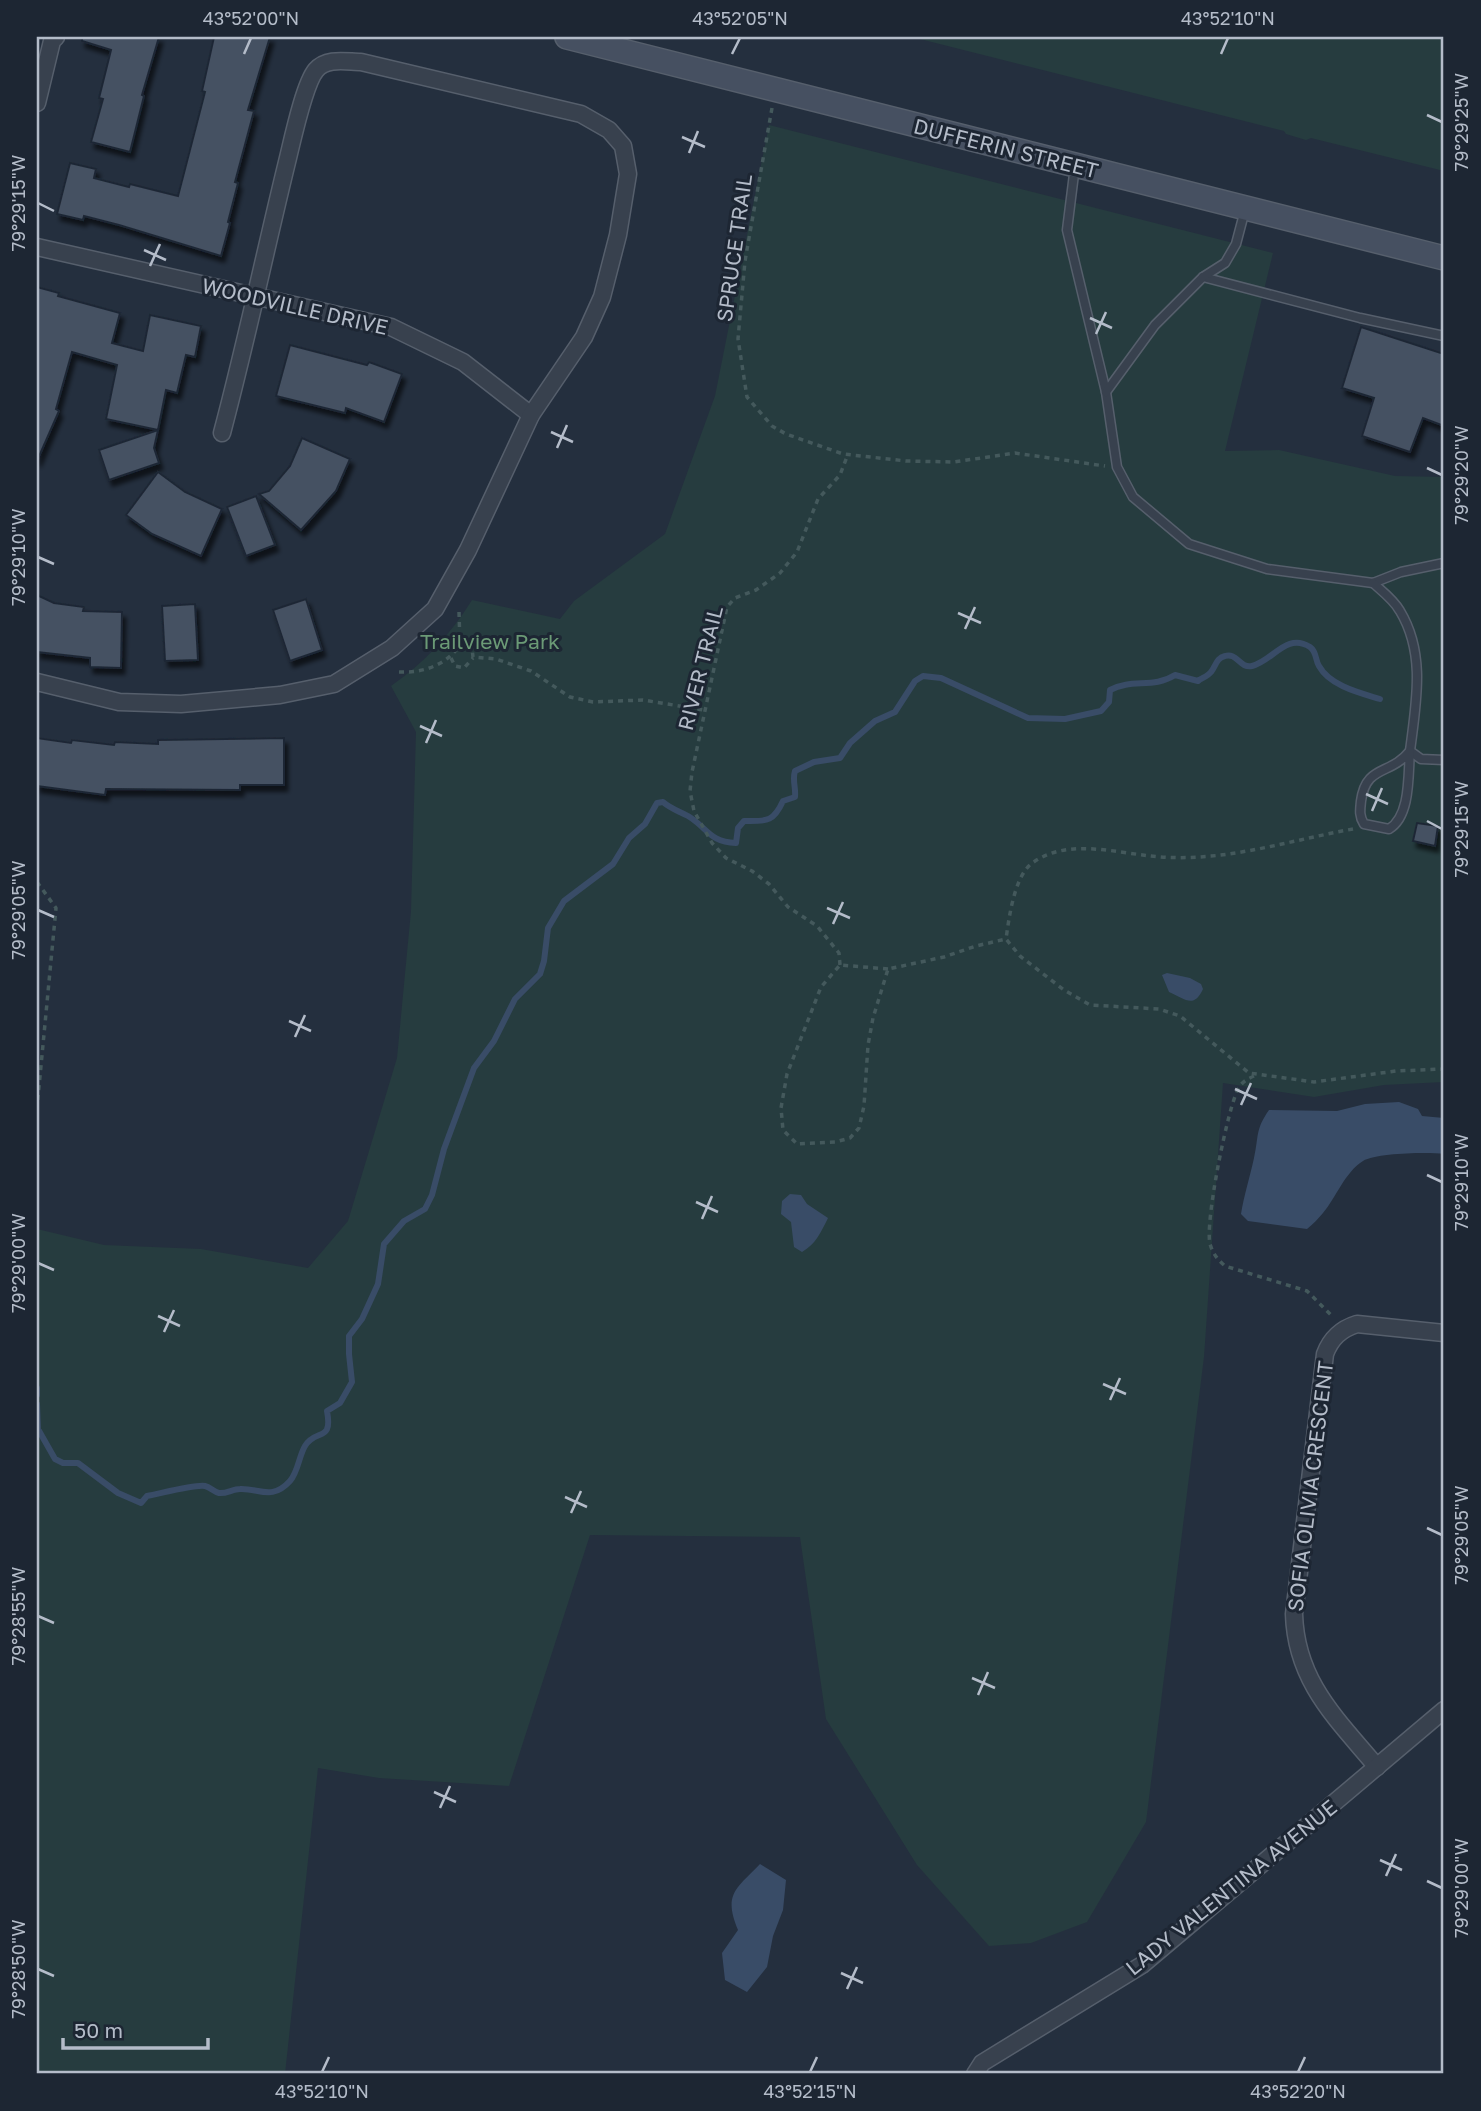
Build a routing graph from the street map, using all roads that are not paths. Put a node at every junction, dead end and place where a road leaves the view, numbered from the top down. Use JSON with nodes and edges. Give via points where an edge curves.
{"nodes":[{"id":1,"x":568,"y":37,"type":"edge"},
{"id":2,"x":53,"y":38,"type":"edge"},
{"id":3,"x":37,"y":103,"type":"edge"},
{"id":4,"x":1075,"y":166,"type":"junction"},
{"id":5,"x":1246,"y":207,"type":"junction"},
{"id":6,"x":37,"y":247,"type":"edge"},
{"id":7,"x":1444,"y":258,"type":"edge"},
{"id":8,"x":1203,"y":277,"type":"junction"},
{"id":9,"x":257,"y":296,"type":"junction"},
{"id":10,"x":1444,"y":336,"type":"edge"},
{"id":11,"x":1106,"y":392,"type":"junction"},
{"id":12,"x":531,"y":415,"type":"junction"},
{"id":13,"x":222,"y":433,"type":"dead end"},
{"id":14,"x":1444,"y":564,"type":"edge"},
{"id":15,"x":1373,"y":583,"type":"junction"},
{"id":16,"x":37,"y":682,"type":"edge"},
{"id":17,"x":1410,"y":751,"type":"junction"},
{"id":18,"x":1444,"y":760,"type":"edge"},
{"id":19,"x":1444,"y":1333,"type":"edge"},
{"id":20,"x":1444,"y":1710,"type":"edge"},
{"id":21,"x":1377,"y":1767,"type":"junction"},
{"id":22,"x":975,"y":2074,"type":"edge"}],
"edges":[{"from":1,"to":4,"type":"main road","name":"DUFFERIN STREET"},
{"from":2,"to":3,"type":"street"},
{"from":4,"to":5,"type":"main road","name":"DUFFERIN STREET"},
{"from":4,"to":11,"type":"lane","via":[[1067,230]]},
{"from":5,"to":7,"type":"main road","name":"DUFFERIN STREET"},
{"from":5,"to":8,"type":"lane","via":[[1236,244],[1225,263]]},
{"from":6,"to":9,"type":"street","name":"WOODVILLE DRIVE"},
{"from":8,"to":10,"type":"lane"},
{"from":8,"to":11,"type":"lane","via":[[1155,325]]},
{"from":9,"to":12,"type":"street","name":"WOODVILLE DRIVE","via":[[391,327],[464,362]]},
{"from":9,"to":12,"type":"street","via":[[297,120],[316,70],[330,61],[361,62],[581,114],[609,130],[623,146],[628,174],[620,223],[602,297],[584,337]]},
{"from":9,"to":13,"type":"street"},
{"from":11,"to":15,"type":"lane","via":[[1117,467],[1133,497],[1189,544],[1267,569]]},
{"from":12,"to":16,"type":"street","via":[[435,609],[392,648],[334,684],[280,695],[181,704],[119,702]]},
{"from":14,"to":15,"type":"lane"},
{"from":15,"to":17,"type":"lane","via":[[1399,609],[1415,643],[1418,687]]},
{"from":17,"to":17,"type":"lane","via":[[1398,824],[1389,830],[1368,825],[1360,818],[1368,779],[1401,762]]},
{"from":17,"to":18,"type":"lane","via":[[1421,759]]},
{"from":19,"to":21,"type":"street","name":"SOFIA OLIVIA CRESCENT","via":[[1364,1323],[1344,1329],[1325,1354],[1294,1632],[1315,1689],[1331,1715]]},
{"from":20,"to":21,"type":"street","name":"LADY VALENTINA AVENUE"},
{"from":21,"to":22,"type":"street","name":"LADY VALENTINA AVENUE","via":[[1142,1965],[982,2063]]}]}
